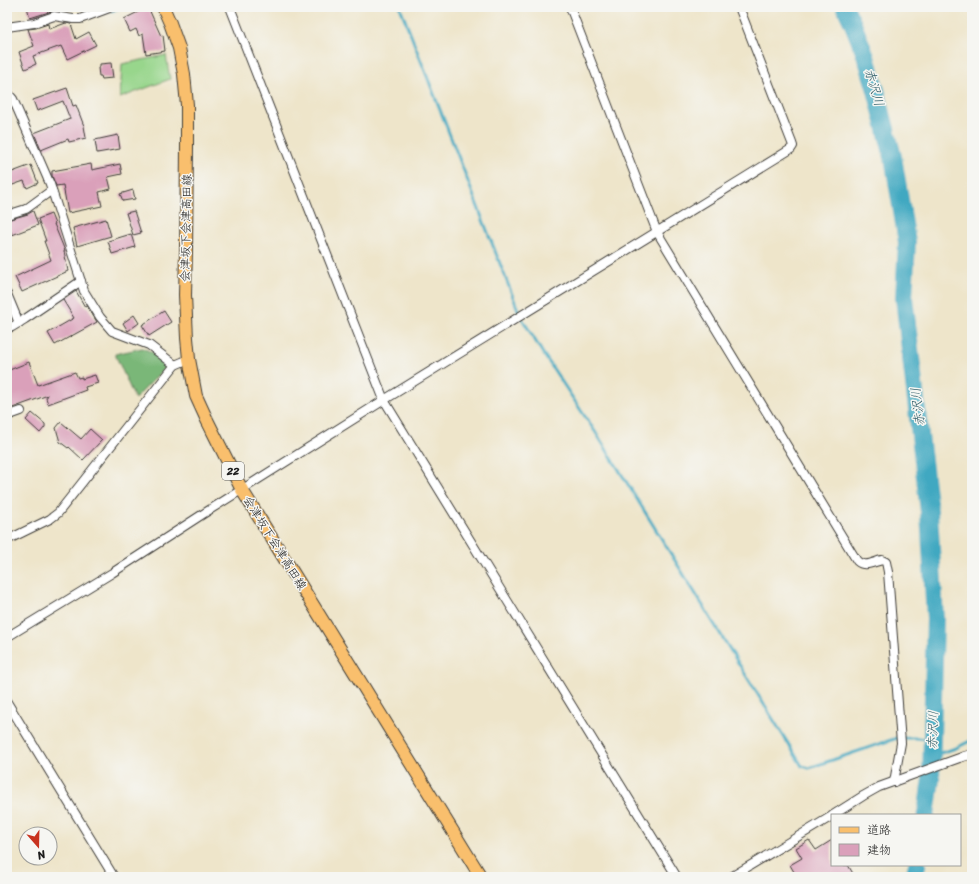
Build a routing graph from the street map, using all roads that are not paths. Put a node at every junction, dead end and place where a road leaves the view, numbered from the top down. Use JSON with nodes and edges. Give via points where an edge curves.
{"nodes":[{"id":1,"x":112,"y":7,"type":"edge"},
{"id":2,"x":163,"y":7,"type":"edge"},
{"id":3,"x":230,"y":7,"type":"edge"},
{"id":4,"x":570,"y":7,"type":"edge"},
{"id":5,"x":740,"y":7,"type":"edge"},
{"id":6,"x":7,"y":27,"type":"edge"},
{"id":7,"x":7,"y":92,"type":"edge"},
{"id":8,"x":52,"y":190,"type":"junction"},
{"id":9,"x":7,"y":215,"type":"edge"},
{"id":10,"x":657,"y":232,"type":"junction"},
{"id":11,"x":81,"y":281,"type":"junction"},
{"id":12,"x":7,"y":294,"type":"edge"},
{"id":13,"x":19,"y":322,"type":"junction"},
{"id":14,"x":7,"y":328,"type":"edge"},
{"id":15,"x":189,"y":359,"type":"junction"},
{"id":16,"x":175,"y":365,"type":"junction"},
{"id":17,"x":384,"y":400,"type":"junction"},
{"id":18,"x":21,"y":411,"type":"dead end"},
{"id":19,"x":7,"y":416,"type":"edge"},
{"id":20,"x":242,"y":490,"type":"junction"},
{"id":21,"x":7,"y":540,"type":"edge"},
{"id":22,"x":7,"y":637,"type":"edge"},
{"id":23,"x":7,"y":702,"type":"edge"},
{"id":24,"x":972,"y":754,"type":"edge"},
{"id":25,"x":962,"y":757,"type":"joint"},
{"id":26,"x":895,"y":781,"type":"junction"},
{"id":27,"x":835,"y":814,"type":"edge"},
{"id":28,"x":831,"y":816,"type":"edge"},
{"id":29,"x":114,"y":877,"type":"edge"},
{"id":30,"x":481,"y":877,"type":"edge"},
{"id":31,"x":677,"y":877,"type":"edge"},
{"id":32,"x":731,"y":877,"type":"edge"}],
"edges":[{"from":1,"to":6,"type":"street","via":[[80,19],[54,16],[34,23]]},
{"from":2,"to":15,"type":"main road","name":"会津坂下会津高田線","number":"22","via":[[179,48],[187,105],[185,295]]},
{"from":3,"to":17,"type":"street"},
{"from":4,"to":10,"type":"street"},
{"from":5,"to":10,"type":"street","via":[[793,146]]},
{"from":7,"to":8,"type":"street","via":[[13,99]]},
{"from":8,"to":9,"type":"street","via":[[26,209]]},
{"from":8,"to":11,"type":"street"},
{"from":10,"to":17,"type":"street"},
{"from":10,"to":26,"type":"street","via":[[857,561],[864,564],[882,560],[886,562],[901,743]]},
{"from":11,"to":13,"type":"street"},
{"from":11,"to":16,"type":"street","via":[[84,291],[100,317],[112,331],[149,345]]},
{"from":12,"to":13,"type":"street"},
{"from":13,"to":14,"type":"street"},
{"from":15,"to":16,"type":"street"},
{"from":15,"to":20,"type":"main road","name":"会津坂下会津高田線","number":"22","via":[[196,396]]},
{"from":16,"to":21,"type":"street","via":[[58,513]]},
{"from":17,"to":20,"type":"street"},
{"from":17,"to":31,"type":"street"},
{"from":18,"to":19,"type":"street"},
{"from":20,"to":22,"type":"street"},
{"from":20,"to":30,"type":"main road","name":"会津坂下会津高田線","number":"22"},
{"from":23,"to":29,"type":"street"},
{"from":24,"to":25,"type":"street"},
{"from":25,"to":26,"type":"street"},
{"from":26,"to":27,"type":"street","via":[[879,787]]},
{"from":28,"to":32,"type":"street"}]}
